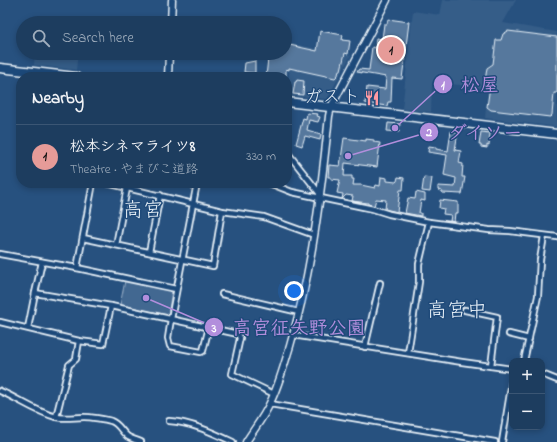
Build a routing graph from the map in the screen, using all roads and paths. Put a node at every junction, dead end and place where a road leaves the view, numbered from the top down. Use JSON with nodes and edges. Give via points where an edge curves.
{"nodes":[{"id":1,"x":172,"y":0,"type":"edge"},
{"id":2,"x":387,"y":0,"type":"edge"},
{"id":3,"x":171,"y":16,"type":"edge"},
{"id":4,"x":169,"y":60,"type":"edge"},
{"id":5,"x":0,"y":68,"type":"edge"},
{"id":6,"x":34,"y":72,"type":"edge"},
{"id":7,"x":168,"y":72,"type":"edge"},
{"id":8,"x":292,"y":103,"type":"edge"},
{"id":9,"x":331,"y":107,"type":"junction"},
{"id":10,"x":557,"y":134,"type":"edge"},
{"id":11,"x":292,"y":159,"type":"edge"},
{"id":12,"x":92,"y":188,"type":"edge"},
{"id":13,"x":127,"y":188,"type":"joint"},
{"id":14,"x":196,"y":188,"type":"edge"},
{"id":15,"x":282,"y":188,"type":"edge"},
{"id":16,"x":160,"y":195,"type":"junction"},
{"id":17,"x":320,"y":196,"type":"junction"},
{"id":18,"x":193,"y":203,"type":"junction"},
{"id":19,"x":222,"y":211,"type":"junction"},
{"id":20,"x":428,"y":222,"type":"junction"},
{"id":21,"x":314,"y":235,"type":"junction"},
{"id":22,"x":544,"y":236,"type":"junction"},
{"id":23,"x":557,"y":237,"type":"edge"},
{"id":24,"x":83,"y":238,"type":"junction"},
{"id":25,"x":116,"y":245,"type":"junction"},
{"id":26,"x":149,"y":252,"type":"junction"},
{"id":27,"x":0,"y":254,"type":"edge"},
{"id":28,"x":182,"y":259,"type":"junction"},
{"id":29,"x":42,"y":262,"type":"junction"},
{"id":30,"x":77,"y":268,"type":"junction"},
{"id":31,"x":380,"y":283,"type":"dead end"},
{"id":32,"x":176,"y":289,"type":"junction"},
{"id":33,"x":35,"y":292,"type":"junction"},
{"id":34,"x":222,"y":294,"type":"dead end"},
{"id":35,"x":111,"y":306,"type":"junction"},
{"id":36,"x":465,"y":310,"type":"dead end"},
{"id":37,"x":300,"y":312,"type":"junction"},
{"id":38,"x":171,"y":319,"type":"junction"},
{"id":39,"x":0,"y":322,"type":"edge"},
{"id":40,"x":208,"y":327,"type":"junction"},
{"id":41,"x":28,"y":328,"type":"junction"},
{"id":42,"x":509,"y":334,"type":"dead end"},
{"id":43,"x":293,"y":335,"type":"junction"},
{"id":44,"x":529,"y":339,"type":"junction"},
{"id":45,"x":80,"y":341,"type":"junction"},
{"id":46,"x":365,"y":347,"type":"junction"},
{"id":47,"x":408,"y":353,"type":"junction"},
{"id":48,"x":525,"y":358,"type":"edge"},
{"id":49,"x":491,"y":366,"type":"junction"},
{"id":50,"x":509,"y":369,"type":"edge"},
{"id":51,"x":545,"y":375,"type":"edge"},
{"id":52,"x":557,"y":380,"type":"edge"},
{"id":53,"x":0,"y":391,"type":"edge"},
{"id":54,"x":274,"y":394,"type":"junction"},
{"id":55,"x":510,"y":394,"type":"edge"},
{"id":56,"x":270,"y":404,"type":"junction"},
{"id":57,"x":56,"y":417,"type":"junction"},
{"id":58,"x":169,"y":421,"type":"dead end"},
{"id":59,"x":141,"y":442,"type":"edge"},
{"id":60,"x":233,"y":442,"type":"edge"},
{"id":61,"x":246,"y":442,"type":"edge"},
{"id":62,"x":496,"y":442,"type":"edge"},
{"id":63,"x":502,"y":442,"type":"edge"}],
"edges":[{"from":1,"to":3,"type":"street"},
{"from":2,"to":9,"type":"street"},
{"from":4,"to":7,"type":"street"},
{"from":5,"to":6,"type":"highway"},
{"from":8,"to":9,"type":"highway"},
{"from":9,"to":10,"type":"highway"},
{"from":9,"to":17,"type":"street"},
{"from":11,"to":17,"type":"street"},
{"from":12,"to":24,"type":"street"},
{"from":13,"to":16,"type":"street"},
{"from":13,"to":25,"type":"street"},
{"from":14,"to":18,"type":"street"},
{"from":15,"to":17,"type":"street"},
{"from":16,"to":18,"type":"street"},
{"from":16,"to":26,"type":"street"},
{"from":17,"to":20,"type":"street"},
{"from":17,"to":21,"type":"street"},
{"from":18,"to":19,"type":"street"},
{"from":18,"to":28,"type":"street"},
{"from":19,"to":21,"type":"street","via":[[264,217]]},
{"from":19,"to":28,"type":"street","via":[[213,266]]},
{"from":20,"to":22,"type":"street"},
{"from":20,"to":47,"type":"street","via":[[419,264],[419,282]]},
{"from":21,"to":37,"type":"street"},
{"from":22,"to":23,"type":"street"},
{"from":22,"to":44,"type":"street","via":[[538,296]]},
{"from":24,"to":25,"type":"street"},
{"from":24,"to":30,"type":"street"},
{"from":25,"to":26,"type":"street"},
{"from":26,"to":28,"type":"street"},
{"from":27,"to":29,"type":"street"},
{"from":28,"to":32,"type":"street"},
{"from":29,"to":30,"type":"street"},
{"from":29,"to":33,"type":"street"},
{"from":30,"to":32,"type":"street"},
{"from":31,"to":46,"type":"street"},
{"from":32,"to":38,"type":"street"},
{"from":33,"to":35,"type":"street"},
{"from":33,"to":41,"type":"street"},
{"from":34,"to":37,"type":"street"},
{"from":35,"to":38,"type":"street"},
{"from":35,"to":45,"type":"street","via":[[103,344]]},
{"from":36,"to":49,"type":"street","via":[[497,317]]},
{"from":37,"to":43,"type":"street"},
{"from":38,"to":40,"type":"street"},
{"from":38,"to":40,"type":"street","via":[[168,338],[170,346],[201,352]]},
{"from":39,"to":41,"type":"street"},
{"from":40,"to":54,"type":"street","via":[[238,334],[240,338],[232,374]]},
{"from":41,"to":45,"type":"street"},
{"from":42,"to":44,"type":"street"},
{"from":43,"to":46,"type":"street"},
{"from":43,"to":54,"type":"street"},
{"from":44,"to":48,"type":"street"},
{"from":45,"to":57,"type":"street","via":[[76,359],[69,365]]},
{"from":46,"to":47,"type":"street"},
{"from":47,"to":49,"type":"street"},
{"from":49,"to":50,"type":"street"},
{"from":51,"to":52,"type":"street"},
{"from":53,"to":57,"type":"street"},
{"from":54,"to":56,"type":"street"},
{"from":55,"to":63,"type":"street"},
{"from":56,"to":61,"type":"street"},
{"from":56,"to":62,"type":"street"},
{"from":57,"to":59,"type":"street","via":[[85,417],[111,421],[126,435]]},
{"from":58,"to":60,"type":"street","via":[[200,428]]}]}
